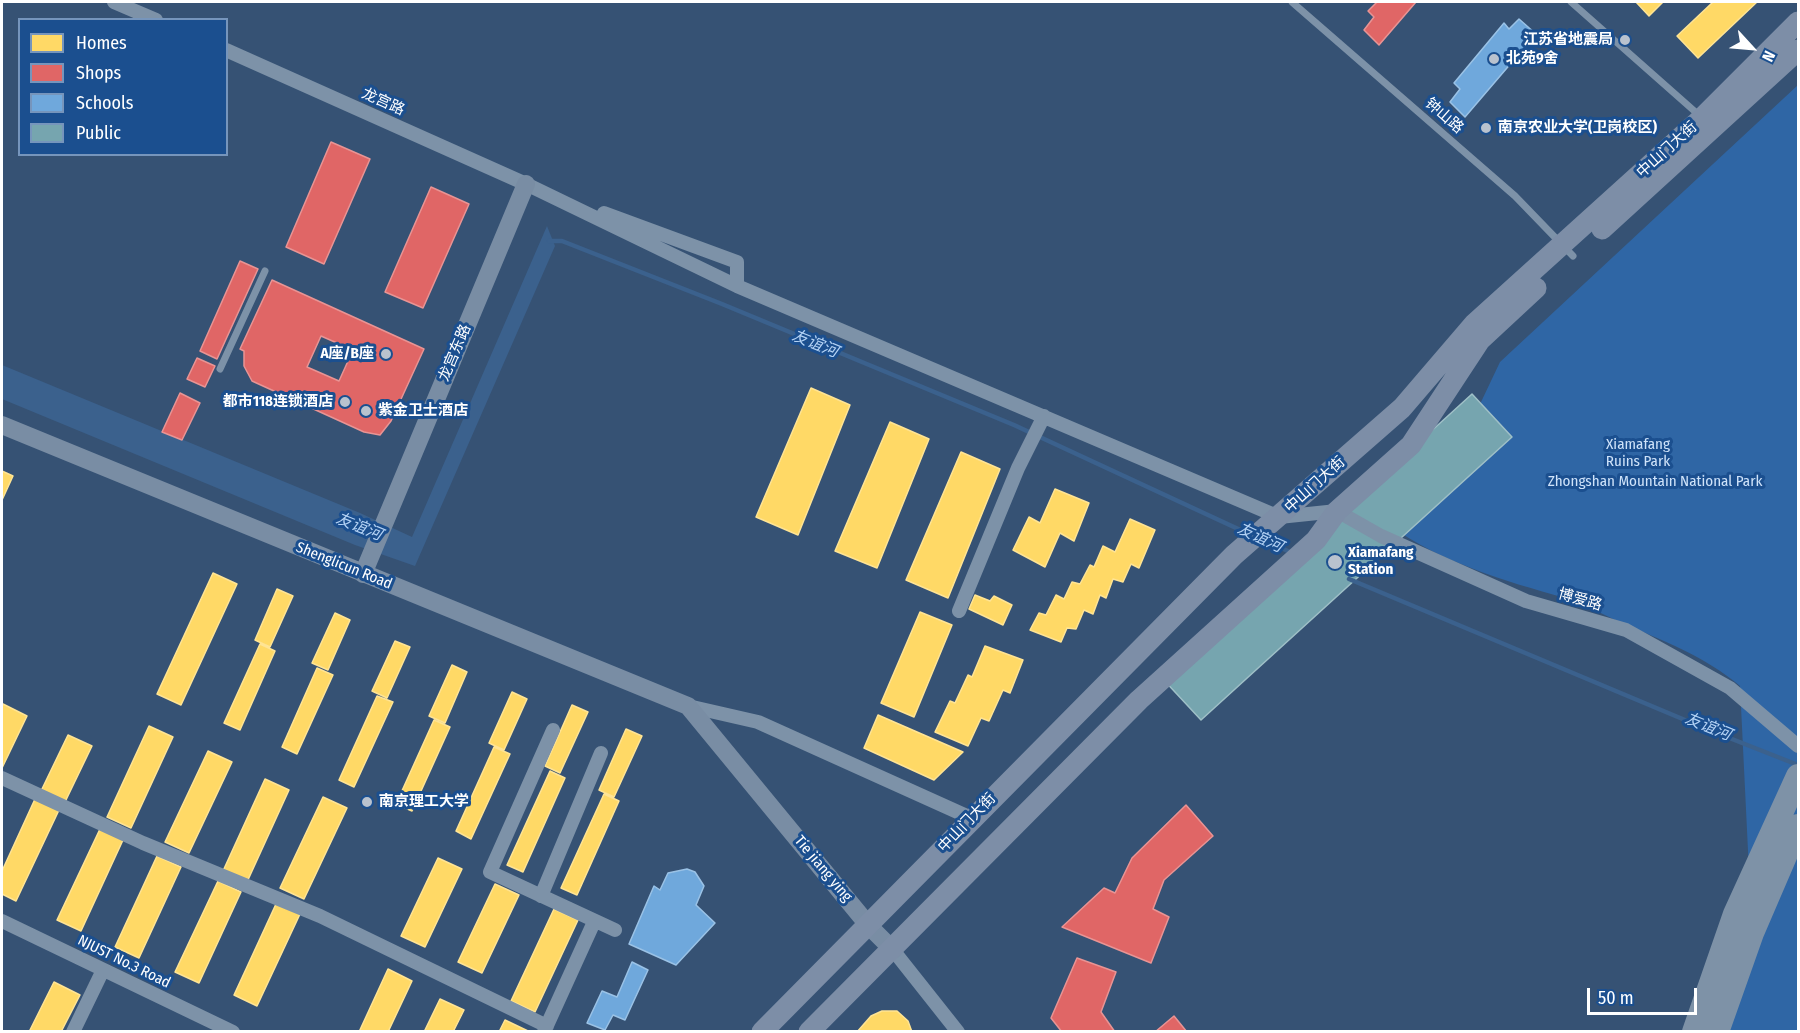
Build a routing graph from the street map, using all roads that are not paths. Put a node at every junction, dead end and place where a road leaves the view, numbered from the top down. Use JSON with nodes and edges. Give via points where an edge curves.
{"nodes":[{"id":1,"x":114,"y":2,"type":"edge"},
{"id":2,"x":1292,"y":2,"type":"edge"},
{"id":3,"x":1571,"y":2,"type":"edge"},
{"id":4,"x":151,"y":18,"type":"edge"},
{"id":5,"x":1798,"y":22,"type":"edge"},
{"id":6,"x":1798,"y":50,"type":"edge"},
{"id":7,"x":228,"y":51,"type":"edge"},
{"id":8,"x":1702,"y":118,"type":"junction"},
{"id":9,"x":526,"y":184,"type":"junction"},
{"id":10,"x":1568,"y":250,"type":"junction"},
{"id":11,"x":265,"y":271,"type":"dead end"},
{"id":12,"x":737,"y":286,"type":"junction"},
{"id":13,"x":220,"y":369,"type":"dead end"},
{"id":14,"x":1042,"y":421,"type":"junction"},
{"id":15,"x":2,"y":424,"type":"edge"},
{"id":16,"x":1337,"y":511,"type":"junction"},
{"id":17,"x":1279,"y":516,"type":"junction"},
{"id":18,"x":363,"y":574,"type":"junction"},
{"id":19,"x":959,"y":611,"type":"dead end"},
{"id":20,"x":688,"y":706,"type":"junction"},
{"id":21,"x":553,"y":730,"type":"dead end"},
{"id":22,"x":1798,"y":746,"type":"edge"},
{"id":23,"x":602,"y":753,"type":"dead end"},
{"id":24,"x":2,"y":778,"type":"edge"},
{"id":25,"x":1795,"y":782,"type":"edge"},
{"id":26,"x":971,"y":818,"type":"junction"},
{"id":27,"x":1798,"y":826,"type":"edge"},
{"id":28,"x":542,"y":896,"type":"junction"},
{"id":29,"x":2,"y":921,"type":"edge"},
{"id":30,"x":594,"y":922,"type":"junction"},
{"id":31,"x":869,"y":926,"type":"junction"},
{"id":32,"x":615,"y":930,"type":"dead end"},
{"id":33,"x":892,"y":950,"type":"junction"},
{"id":34,"x":103,"y":970,"type":"junction"},
{"id":35,"x":546,"y":1029,"type":"edge"},
{"id":36,"x":230,"y":1031,"type":"edge"},
{"id":37,"x":72,"y":1032,"type":"edge"},
{"id":38,"x":762,"y":1032,"type":"edge"},
{"id":39,"x":809,"y":1032,"type":"edge"},
{"id":40,"x":958,"y":1032,"type":"edge"},
{"id":41,"x":1694,"y":1032,"type":"edge"},
{"id":42,"x":1717,"y":1032,"type":"edge"}],
"edges":[{"from":1,"to":4,"type":"street"},
{"from":2,"to":10,"type":"lane","name":"钟山路","via":[[1515,196]]},
{"from":3,"to":8,"type":"lane"},
{"from":5,"to":8,"type":"main road","name":"中山门大街"},
{"from":6,"to":10,"type":"main road","name":"中山门大街"},
{"from":7,"to":9,"type":"street","name":"龙宫路"},
{"from":8,"to":10,"type":"main road","name":"中山门大街"},
{"from":9,"to":12,"type":"street"},
{"from":9,"to":12,"type":"street","via":[[737,262]]},
{"from":9,"to":18,"type":"street","name":"龙宫东路"},
{"from":10,"to":16,"type":"main road","name":"中山门大街","via":[[1480,340],[1411,445]]},
{"from":10,"to":17,"type":"main road","name":"中山门大街","via":[[1474,324],[1402,408]]},
{"from":11,"to":13,"type":"lane"},
{"from":12,"to":14,"type":"street"},
{"from":14,"to":17,"type":"street"},
{"from":14,"to":19,"type":"street","via":[[1018,468]]},
{"from":15,"to":18,"type":"street","name":"Shenglicun Road"},
{"from":16,"to":17,"type":"street"},
{"from":16,"to":22,"type":"street","name":"博爱路","via":[[1381,536],[1526,601],[1626,630],[1730,688]]},
{"from":16,"to":33,"type":"main road","name":"中山门大街","via":[[1316,540],[1139,700]]},
{"from":17,"to":26,"type":"main road","name":"中山门大街","via":[[1234,555]]},
{"from":18,"to":20,"type":"street","name":"Shenglicun Road"},
{"from":20,"to":26,"type":"street","via":[[758,722]]},
{"from":20,"to":31,"type":"street","name":"Tie jiang ying"},
{"from":21,"to":28,"type":"street","via":[[490,872]]},
{"from":23,"to":28,"type":"street"},
{"from":24,"to":35,"type":"street","via":[[142,843],[320,916]]},
{"from":25,"to":41,"type":"highway","via":[[1735,914]]},
{"from":26,"to":31,"type":"main road","name":"中山门大街"},
{"from":27,"to":42,"type":"highway","via":[[1752,933]]},
{"from":28,"to":30,"type":"street"},
{"from":29,"to":34,"type":"street","name":"NJUST No.3 Road"},
{"from":30,"to":32,"type":"street"},
{"from":30,"to":35,"type":"street"},
{"from":31,"to":33,"type":"street","name":"Tie jiang ying"},
{"from":31,"to":38,"type":"main road","name":"中山门大街"},
{"from":33,"to":39,"type":"main road","name":"中山门大街"},
{"from":33,"to":40,"type":"street","name":"Tie jiang ying"},
{"from":34,"to":36,"type":"street","name":"NJUST No.3 Road"},
{"from":34,"to":37,"type":"street"}]}
